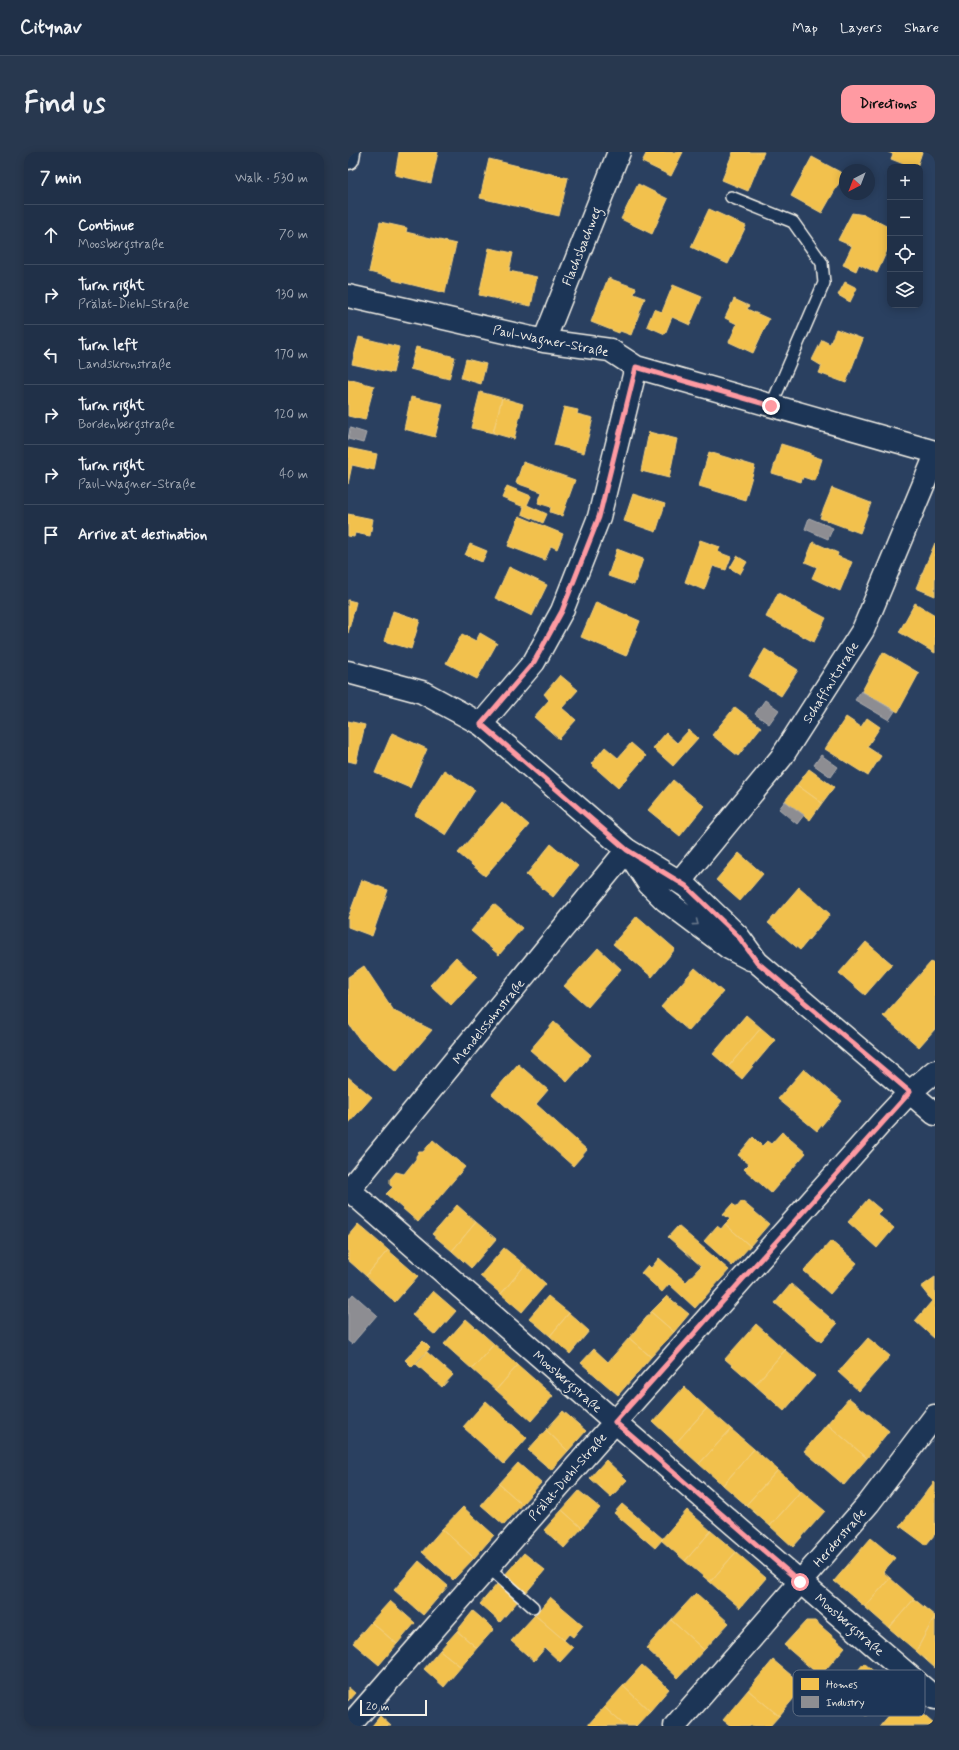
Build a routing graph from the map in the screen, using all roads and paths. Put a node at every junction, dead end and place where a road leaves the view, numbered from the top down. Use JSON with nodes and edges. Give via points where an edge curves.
{"nodes":[{"id":1,"x":349,"y":152,"type":"edge"},
{"id":2,"x":619,"y":152,"type":"edge"},
{"id":3,"x":348,"y":158,"type":"edge"},
{"id":4,"x":731,"y":197,"type":"dead end"},
{"id":5,"x":348,"y":296,"type":"edge"},
{"id":6,"x":544,"y":341,"type":"junction"},
{"id":7,"x":636,"y":367,"type":"junction"},
{"id":8,"x":771,"y":406,"type":"junction"},
{"id":9,"x":935,"y":452,"type":"edge"},
{"id":10,"x":935,"y":456,"type":"edge"},
{"id":11,"x":348,"y":672,"type":"edge"},
{"id":12,"x":481,"y":724,"type":"junction"},
{"id":13,"x":627,"y":850,"type":"junction"},
{"id":14,"x":680,"y":881,"type":"junction"},
{"id":15,"x":757,"y":962,"type":"junction"},
{"id":16,"x":935,"y":1071,"type":"edge"},
{"id":17,"x":910,"y":1092,"type":"junction"},
{"id":18,"x":935,"y":1114,"type":"edge"},
{"id":19,"x":348,"y":1190,"type":"edge"},
{"id":20,"x":935,"y":1416,"type":"edge"},
{"id":21,"x":615,"y":1422,"type":"junction"},
{"id":22,"x":488,"y":1567,"type":"junction"},
{"id":23,"x":800,"y":1582,"type":"junction"},
{"id":24,"x":533,"y":1606,"type":"dead end"},
{"id":25,"x":902,"y":1670,"type":"edge"},
{"id":26,"x":925,"y":1689,"type":"edge"},
{"id":27,"x":935,"y":1698,"type":"edge"},
{"id":28,"x":349,"y":1726,"type":"edge"},
{"id":29,"x":675,"y":1726,"type":"edge"}],
"edges":[{"from":1,"to":3,"type":"street"},
{"from":2,"to":6,"type":"street","name":"Flachsbachweg"},
{"from":4,"to":8,"type":"lane","via":[[793,222],[822,263],[824,283]]},
{"from":5,"to":6,"type":"street","name":"Paul-Wagner-Straße"},
{"from":6,"to":7,"type":"street","name":"Paul-Wagner-Straße","via":[[610,350]]},
{"from":7,"to":8,"type":"street","name":"Paul-Wagner-Straße"},
{"from":7,"to":12,"type":"street","via":[[599,517],[562,611],[534,662]]},
{"from":8,"to":9,"type":"street","name":"Paul-Wagner-Straße"},
{"from":10,"to":14,"type":"street","name":"Schaffnitstraße","via":[[863,630],[781,758]]},
{"from":11,"to":12,"type":"street","via":[[422,692]]},
{"from":12,"to":13,"type":"street"},
{"from":13,"to":14,"type":"street"},
{"from":13,"to":15,"type":"street","one_way":true,"via":[[649,884],[665,900],[729,948]]},
{"from":13,"to":19,"type":"street","name":"Mendelssohnstraße"},
{"from":14,"to":15,"type":"street","via":[[738,936]]},
{"from":15,"to":17,"type":"street"},
{"from":16,"to":17,"type":"street","name":"Prälat-Diehl-Straße"},
{"from":17,"to":18,"type":"street"},
{"from":17,"to":21,"type":"street","name":"Prälat-Diehl-Straße"},
{"from":19,"to":21,"type":"street","name":"Moosbergstraße"},
{"from":20,"to":23,"type":"street","name":"Herderstraße","via":[[869,1503]]},
{"from":21,"to":22,"type":"street","name":"Prälat-Diehl-Straße"},
{"from":21,"to":23,"type":"street","name":"Moosbergstraße"},
{"from":22,"to":24,"type":"lane"},
{"from":22,"to":28,"type":"street","name":"Prälat-Diehl-Straße"},
{"from":23,"to":25,"type":"street","name":"Moosbergstraße"},
{"from":23,"to":29,"type":"street","name":"Herderstraße"},
{"from":26,"to":27,"type":"street","name":"Moosbergstraße"}]}
